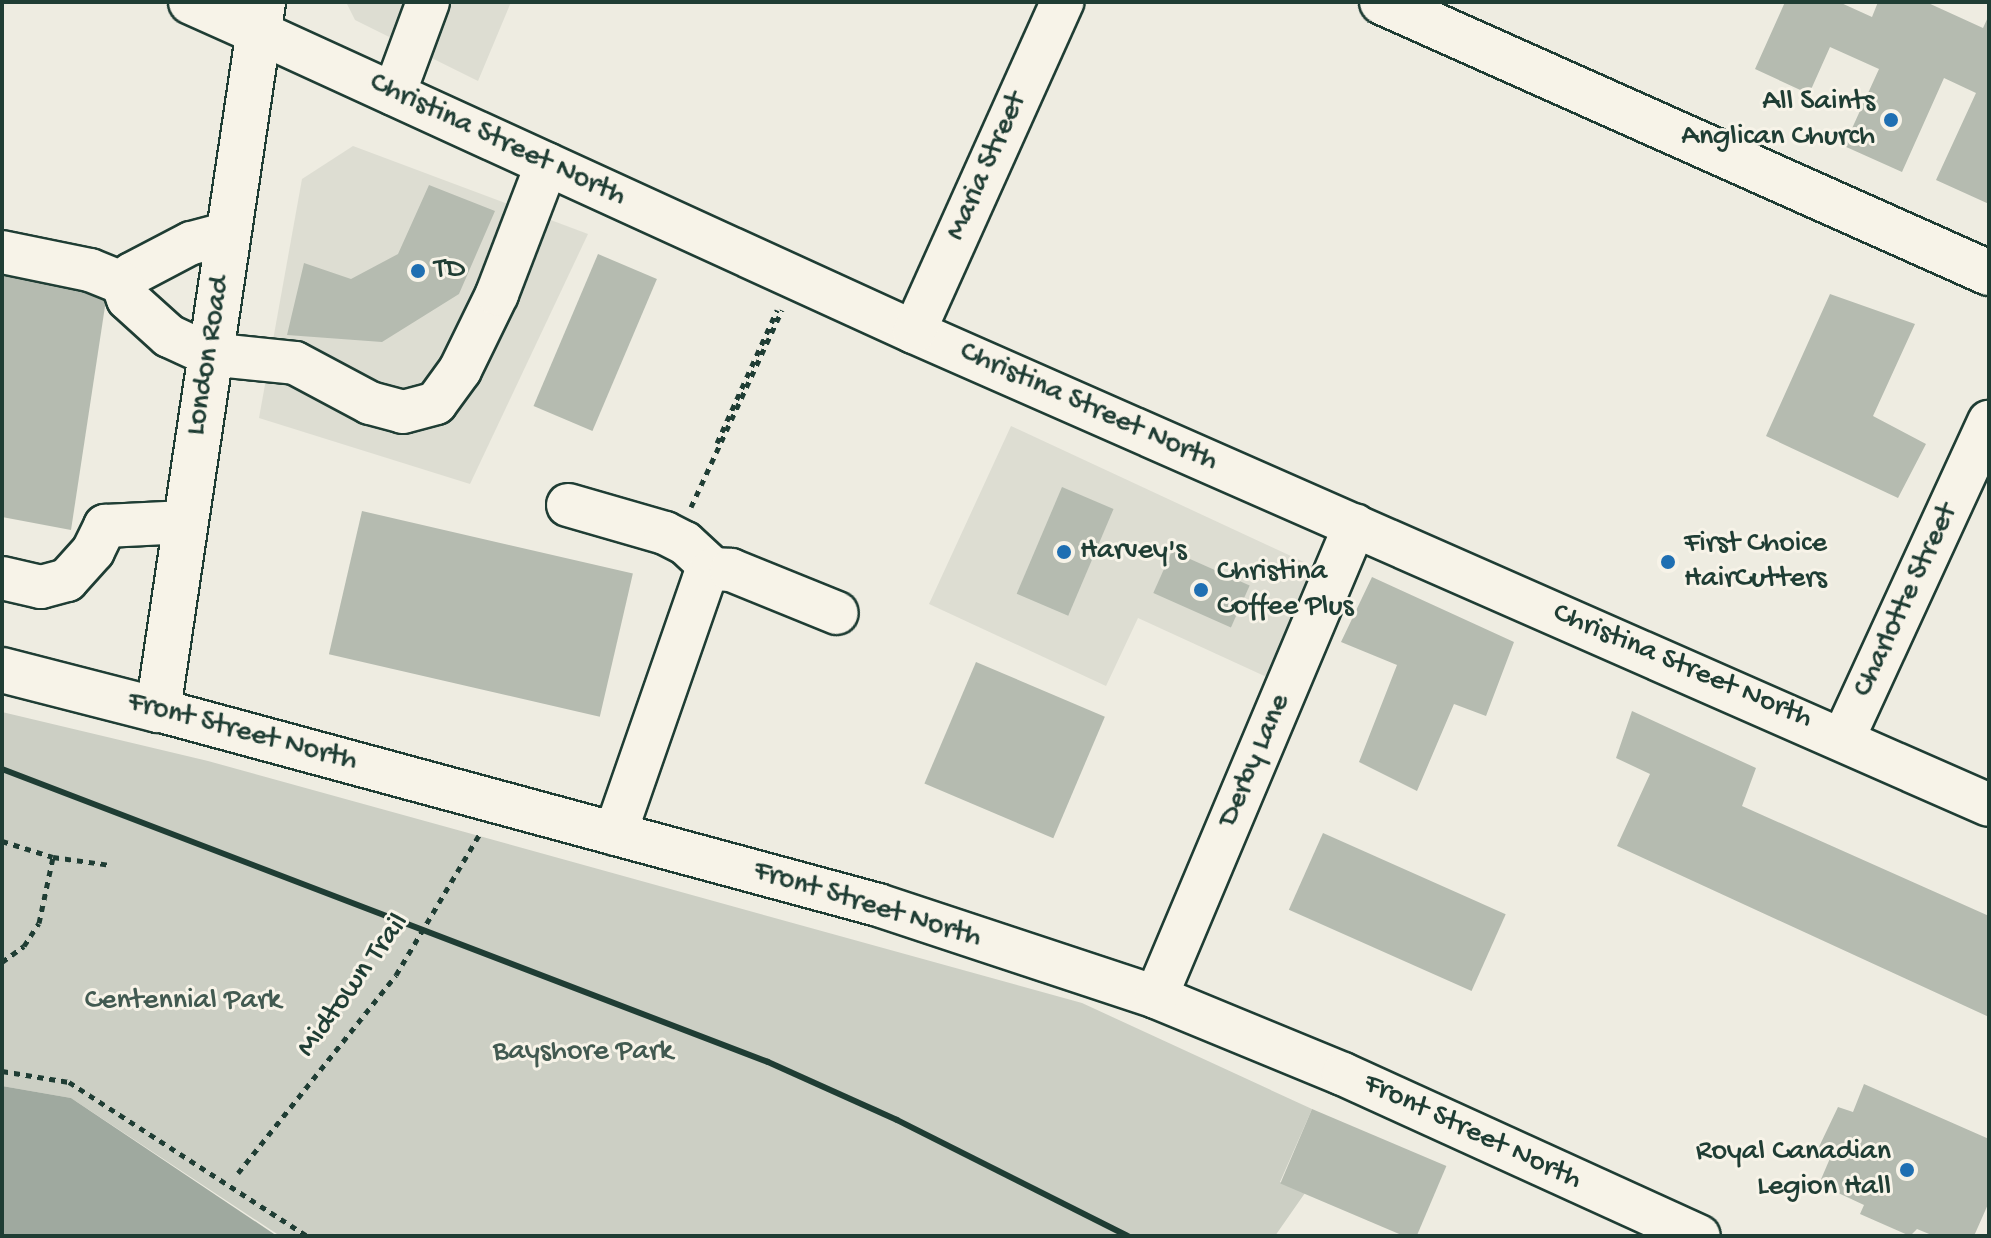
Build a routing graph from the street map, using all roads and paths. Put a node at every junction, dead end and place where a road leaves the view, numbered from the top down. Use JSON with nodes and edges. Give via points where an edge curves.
{"nodes":[{"id":1,"x":191,"y":2,"type":"edge"},
{"id":2,"x":428,"y":2,"type":"edge"},
{"id":3,"x":1062,"y":2,"type":"edge"},
{"id":4,"x":1382,"y":2,"type":"edge"},
{"id":5,"x":261,"y":17,"type":"edge"},
{"id":6,"x":394,"y":94,"type":"junction"},
{"id":7,"x":547,"y":164,"type":"junction"},
{"id":8,"x":229,"y":233,"type":"junction"},
{"id":9,"x":2,"y":252,"type":"edge"},
{"id":10,"x":1989,"y":273,"type":"edge"},
{"id":11,"x":792,"y":276,"type":"junction"},
{"id":12,"x":122,"y":283,"type":"junction"},
{"id":13,"x":914,"y":332,"type":"junction"},
{"id":14,"x":208,"y":354,"type":"junction"},
{"id":15,"x":1989,"y":422,"type":"edge"},
{"id":16,"x":568,"y":505,"type":"dead end"},
{"id":17,"x":697,"y":518,"type":"dead end"},
{"id":18,"x":186,"y":522,"type":"junction"},
{"id":19,"x":1355,"y":525,"type":"junction"},
{"id":20,"x":713,"y":569,"type":"junction"},
{"id":21,"x":2,"y":578,"type":"edge"},
{"id":22,"x":837,"y":613,"type":"dead end"},
{"id":23,"x":2,"y":670,"type":"edge"},
{"id":24,"x":158,"y":710,"type":"junction"},
{"id":25,"x":1844,"y":737,"type":"junction"},
{"id":26,"x":1989,"y":805,"type":"edge"},
{"id":27,"x":483,"y":829,"type":"dead end"},
{"id":28,"x":615,"y":834,"type":"junction"},
{"id":29,"x":2,"y":841,"type":"edge"},
{"id":30,"x":53,"y":857,"type":"junction"},
{"id":31,"x":111,"y":865,"type":"dead end"},
{"id":32,"x":2,"y":962,"type":"edge"},
{"id":33,"x":1156,"y":997,"type":"junction"},
{"id":34,"x":2,"y":1071,"type":"edge"},
{"id":35,"x":238,"y":1173,"type":"dead end"},
{"id":36,"x":307,"y":1236,"type":"edge"},
{"id":37,"x":1699,"y":1236,"type":"edge"}],
"edges":[{"from":1,"to":5,"type":"main road","name":"Christina Street North"},
{"from":2,"to":6,"type":"street"},
{"from":3,"to":13,"type":"street","name":"Maria Street"},
{"from":4,"to":10,"type":"main road"},
{"from":5,"to":6,"type":"street","name":"Christina Street North"},
{"from":5,"to":8,"type":"main road","name":"London Road"},
{"from":6,"to":7,"type":"street","name":"Christina Street North"},
{"from":7,"to":11,"type":"street","name":"Christina Street North"},
{"from":7,"to":14,"type":"street","via":[[497,294],[460,370],[436,403],[403,412],[370,403],[295,363]]},
{"from":8,"to":12,"type":"street","via":[[157,258]]},
{"from":8,"to":14,"type":"main road","name":"London Road"},
{"from":9,"to":12,"type":"street","via":[[90,270]]},
{"from":11,"to":13,"type":"street","name":"Christina Street North"},
{"from":11,"to":17,"type":"path","via":[[691,506]]},
{"from":12,"to":14,"type":"street","via":[[128,299],[157,327]]},
{"from":13,"to":19,"type":"street","name":"Christina Street North"},
{"from":14,"to":18,"type":"main road","name":"London Road"},
{"from":15,"to":25,"type":"street","name":"Charlotte Street"},
{"from":16,"to":20,"type":"street","via":[[665,533]]},
{"from":18,"to":21,"type":"street","via":[[105,526],[93,551],[67,580],[41,587]]},
{"from":18,"to":24,"type":"main road","name":"London Road"},
{"from":19,"to":25,"type":"street","name":"Christina Street North"},
{"from":19,"to":33,"type":"street","name":"Derby Lane"},
{"from":20,"to":22,"type":"street","via":[[731,570]]},
{"from":20,"to":28,"type":"street","via":[[704,579]]},
{"from":23,"to":24,"type":"main road","name":"Front Street North"},
{"from":24,"to":28,"type":"street","name":"Front Street North"},
{"from":25,"to":26,"type":"street","name":"Christina Street North"},
{"from":27,"to":35,"type":"path","name":"Midtown Trail","via":[[396,975]]},
{"from":28,"to":33,"type":"street","name":"Front Street North","via":[[878,905]]},
{"from":29,"to":30,"type":"path"},
{"from":30,"to":31,"type":"path"},
{"from":30,"to":32,"type":"path","via":[[39,923],[24,946]]},
{"from":33,"to":37,"type":"street","name":"Front Street North","via":[[1343,1074]]},
{"from":34,"to":36,"type":"path","via":[[69,1082]]}]}
